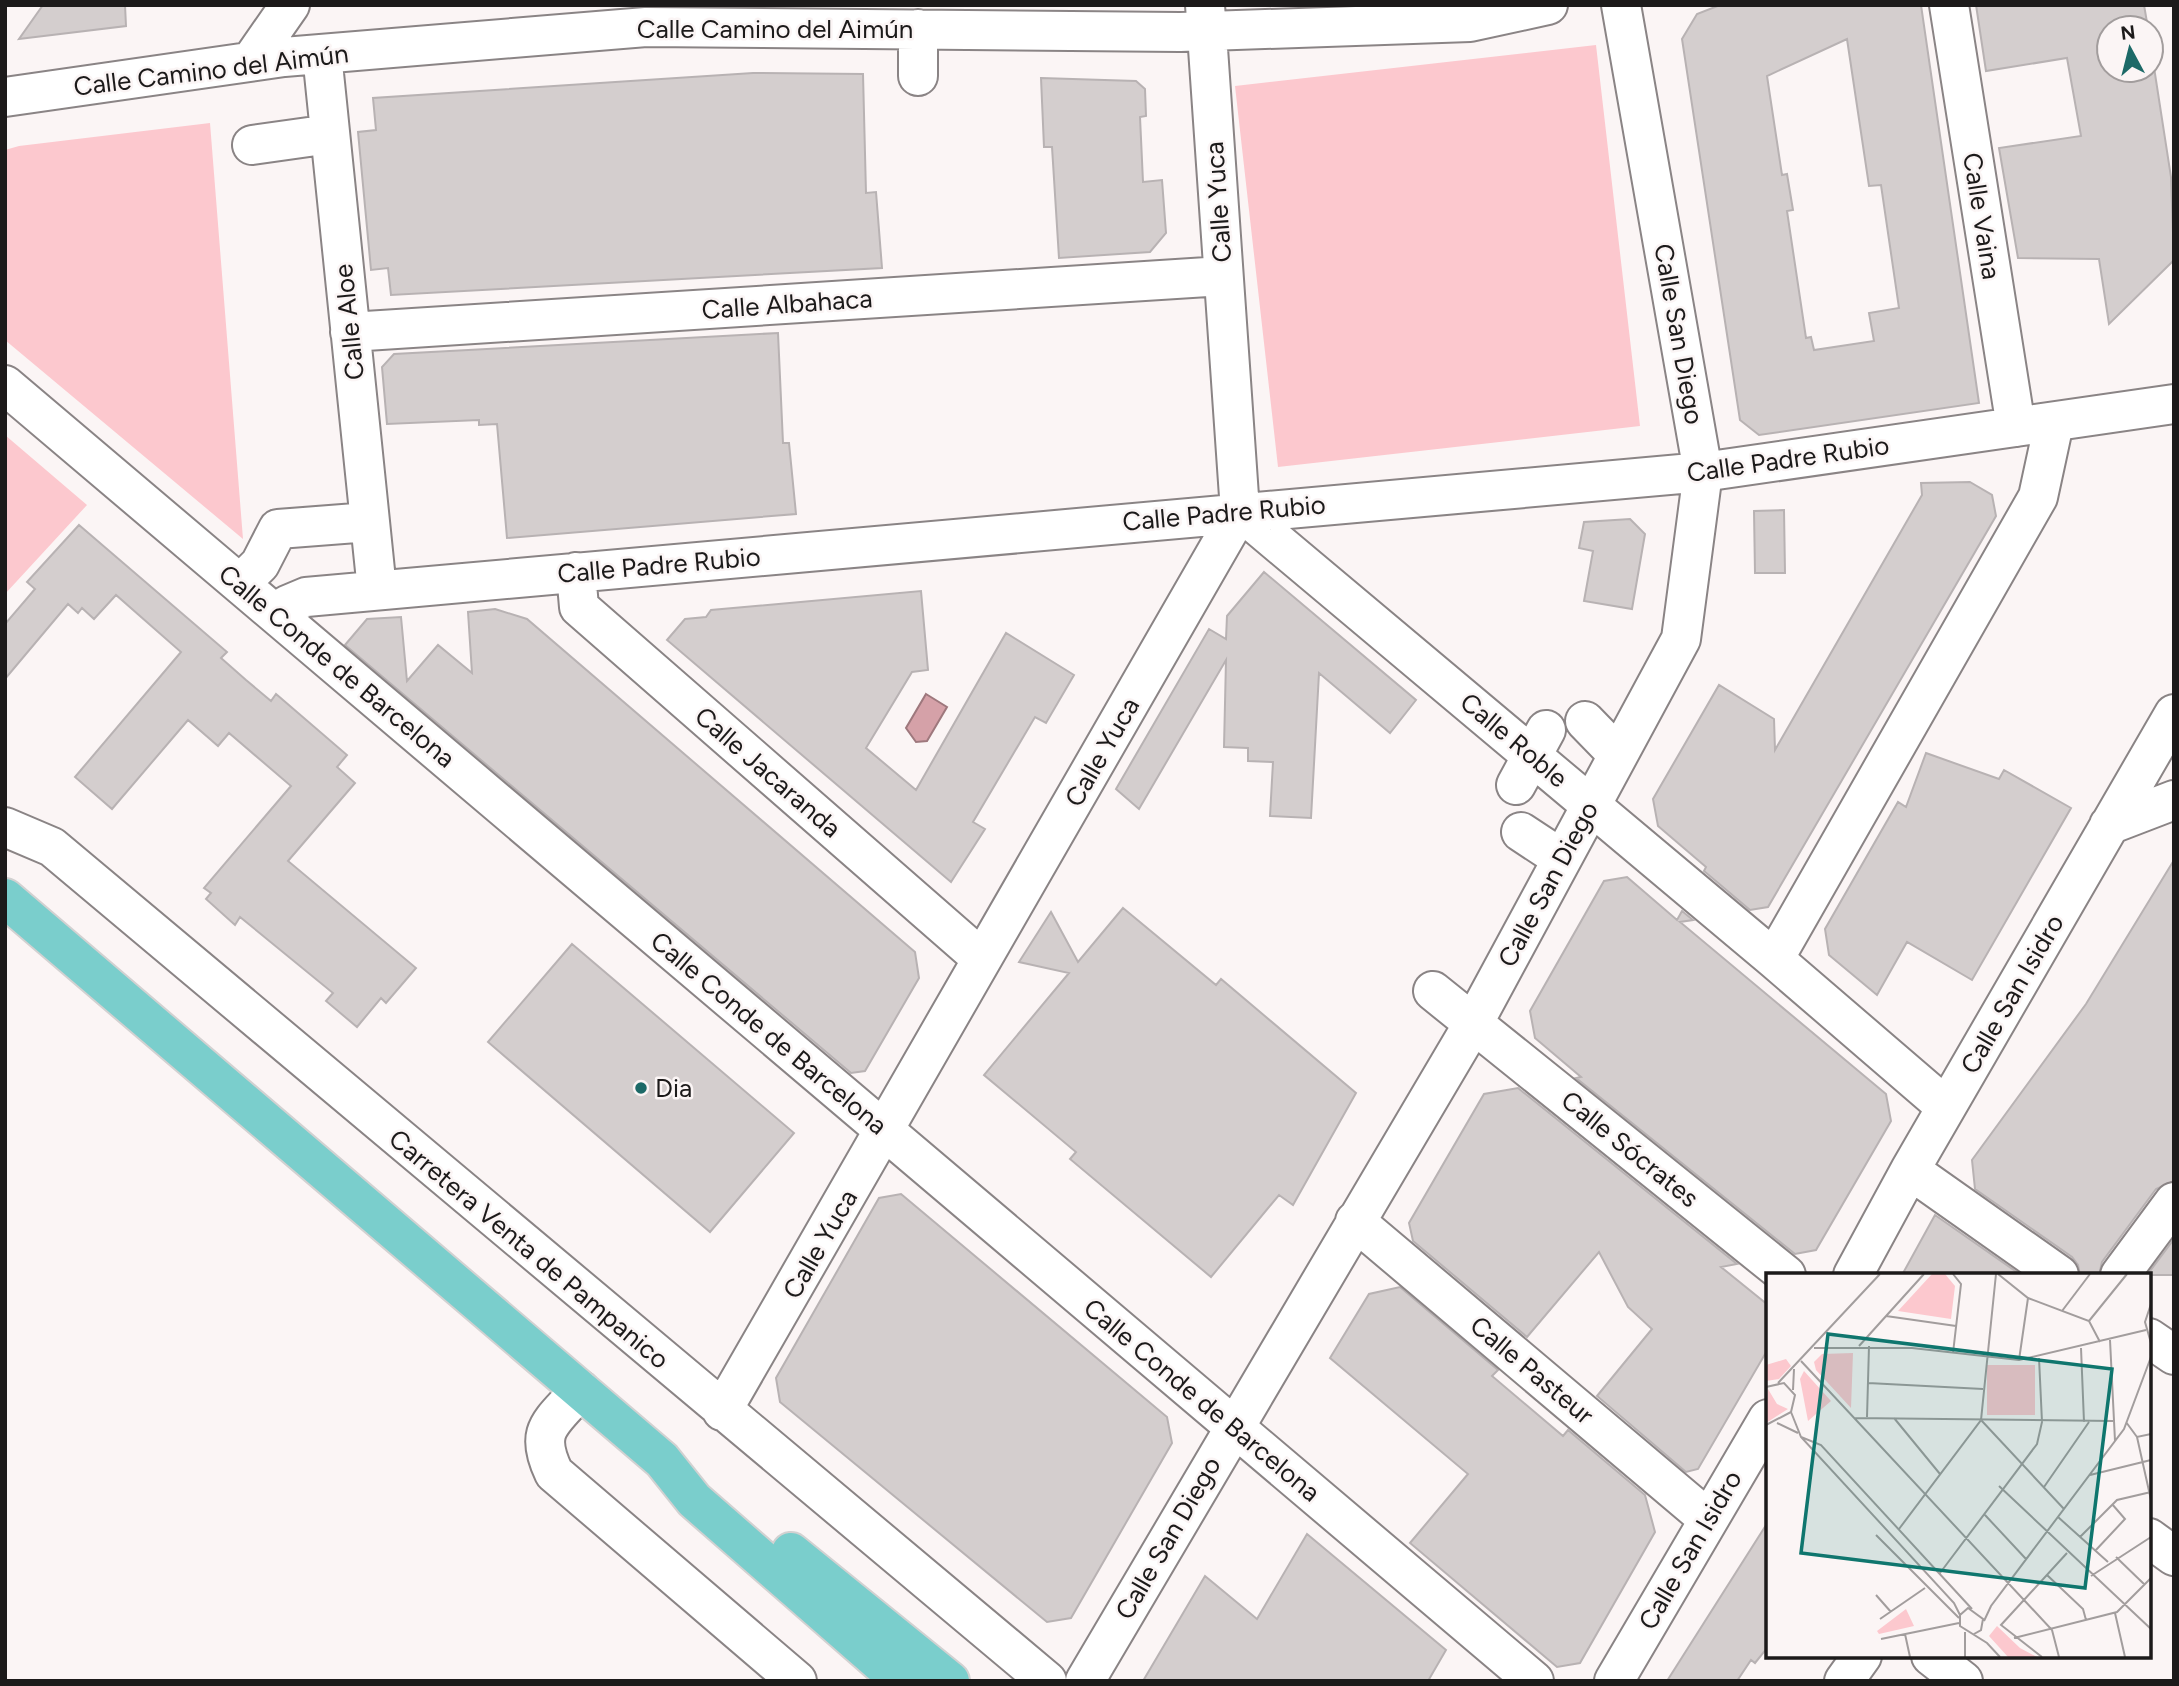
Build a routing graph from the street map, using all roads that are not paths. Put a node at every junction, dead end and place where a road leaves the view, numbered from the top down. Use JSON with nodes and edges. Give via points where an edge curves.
{"nodes":[{"id":1,"x":290,"y":5,"type":"edge"},
{"id":2,"x":1548,"y":5,"type":"edge"},
{"id":3,"x":1621,"y":5,"type":"edge"},
{"id":4,"x":1949,"y":5,"type":"edge"},
{"id":5,"x":1470,"y":14,"type":"edge"},
{"id":6,"x":967,"y":18,"type":"edge"},
{"id":7,"x":1205,"y":18,"type":"edge"},
{"id":8,"x":918,"y":29,"type":"junction"},
{"id":9,"x":322,"y":54,"type":"junction"},
{"id":10,"x":251,"y":61,"type":"junction"},
{"id":11,"x":918,"y":76,"type":"dead end"},
{"id":12,"x":5,"y":97,"type":"edge"},
{"id":13,"x":330,"y":134,"type":"junction"},
{"id":14,"x":252,"y":145,"type":"dead end"},
{"id":15,"x":1223,"y":276,"type":"junction"},
{"id":16,"x":350,"y":332,"type":"junction"},
{"id":17,"x":5,"y":385,"type":"edge"},
{"id":18,"x":2174,"y":404,"type":"edge"},
{"id":19,"x":2054,"y":422,"type":"junction"},
{"id":20,"x":2016,"y":427,"type":"junction"},
{"id":21,"x":1703,"y":472,"type":"junction"},
{"id":22,"x":1240,"y":511,"type":"junction"},
{"id":23,"x":369,"y":522,"type":"junction"},
{"id":24,"x":576,"y":572,"type":"junction"},
{"id":25,"x":240,"y":584,"type":"junction"},
{"id":26,"x":377,"y":590,"type":"junction"},
{"id":27,"x":278,"y":616,"type":"junction"},
{"id":28,"x":2174,"y":714,"type":"edge"},
{"id":29,"x":1585,"y":721,"type":"dead end"},
{"id":30,"x":1618,"y":755,"type":"junction"},
{"id":31,"x":2174,"y":800,"type":"edge"},
{"id":32,"x":1591,"y":805,"type":"junction"},
{"id":33,"x":2109,"y":825,"type":"junction"},
{"id":34,"x":5,"y":827,"type":"edge"},
{"id":35,"x":1521,"y":832,"type":"dead end"},
{"id":36,"x":1562,"y":859,"type":"junction"},
{"id":37,"x":5,"y":898,"type":"edge"},
{"id":38,"x":1774,"y":959,"type":"junction"},
{"id":39,"x":982,"y":960,"type":"junction"},
{"id":40,"x":1433,"y":991,"type":"dead end"},
{"id":41,"x":1473,"y":1024,"type":"junction"},
{"id":42,"x":1946,"y":1107,"type":"junction"},
{"id":43,"x":885,"y":1131,"type":"junction"},
{"id":44,"x":1910,"y":1170,"type":"junction"},
{"id":45,"x":2174,"y":1202,"type":"edge"},
{"id":46,"x":1356,"y":1221,"type":"junction"},
{"id":47,"x":1784,"y":1273,"type":"edge"},
{"id":48,"x":1854,"y":1273,"type":"edge"},
{"id":49,"x":2056,"y":1273,"type":"edge"},
{"id":50,"x":2121,"y":1273,"type":"edge"},
{"id":51,"x":2151,"y":1339,"type":"edge"},
{"id":52,"x":2174,"y":1355,"type":"edge"},
{"id":53,"x":580,"y":1390,"type":"junction"},
{"id":54,"x":722,"y":1411,"type":"junction"},
{"id":55,"x":1766,"y":1422,"type":"edge"},
{"id":56,"x":1233,"y":1426,"type":"junction"},
{"id":57,"x":662,"y":1460,"type":"junction"},
{"id":58,"x":1708,"y":1519,"type":"junction"},
{"id":59,"x":2151,"y":1539,"type":"edge"},
{"id":60,"x":2174,"y":1556,"type":"edge"},
{"id":61,"x":1860,"y":1658,"type":"edge"},
{"id":62,"x":1934,"y":1658,"type":"edge"},
{"id":63,"x":797,"y":1681,"type":"edge"},
{"id":64,"x":901,"y":1681,"type":"edge"},
{"id":65,"x":950,"y":1681,"type":"edge"},
{"id":66,"x":1048,"y":1681,"type":"edge"},
{"id":67,"x":1085,"y":1681,"type":"edge"},
{"id":68,"x":1534,"y":1681,"type":"edge"},
{"id":69,"x":1614,"y":1681,"type":"edge"},
{"id":70,"x":1844,"y":1681,"type":"edge"},
{"id":71,"x":1964,"y":1681,"type":"edge"}],
"edges":[{"from":1,"to":10,"type":"street"},
{"from":2,"to":5,"type":"street","name":"Calle Camino del Aimún"},
{"from":3,"to":21,"type":"street","name":"Calle San Diego"},
{"from":4,"to":20,"type":"street","name":"Calle Vaina"},
{"from":5,"to":7,"type":"street","name":"Calle Camino del Aimún"},
{"from":6,"to":7,"type":"street","name":"Calle Camino del Aimún"},
{"from":6,"to":8,"type":"street","name":"Calle Camino del Aimún"},
{"from":7,"to":15,"type":"street","name":"Calle Yuca"},
{"from":8,"to":9,"type":"street","name":"Calle Camino del Aimún","via":[[646,27]]},
{"from":8,"to":11,"type":"street"},
{"from":9,"to":10,"type":"street","name":"Calle Camino del Aimún"},
{"from":9,"to":13,"type":"street","name":"Calle Aloe"},
{"from":10,"to":12,"type":"street","name":"Calle Camino del Aimún"},
{"from":13,"to":14,"type":"street"},
{"from":13,"to":16,"type":"street","name":"Calle Aloe"},
{"from":15,"to":16,"type":"street","name":"Calle Albahaca"},
{"from":15,"to":22,"type":"street","name":"Calle Yuca"},
{"from":16,"to":23,"type":"street","name":"Calle Aloe"},
{"from":17,"to":25,"type":"street","name":"Calle Conde de Barcelona"},
{"from":18,"to":19,"type":"street","name":"Calle Padre Rubio"},
{"from":19,"to":20,"type":"street","name":"Calle Padre Rubio"},
{"from":19,"to":38,"type":"street","via":[[2038,497]]},
{"from":20,"to":21,"type":"street","name":"Calle Padre Rubio"},
{"from":21,"to":22,"type":"street","name":"Calle Padre Rubio"},
{"from":21,"to":30,"type":"street","name":"Calle San Diego","via":[[1681,639]]},
{"from":22,"to":24,"type":"street","name":"Calle Padre Rubio"},
{"from":22,"to":32,"type":"street","name":"Calle Roble"},
{"from":22,"to":39,"type":"street","name":"Calle Yuca"},
{"from":23,"to":25,"type":"street","via":[[278,529],[260,564]]},
{"from":23,"to":26,"type":"street","name":"Calle Aloe"},
{"from":24,"to":26,"type":"street","name":"Calle Padre Rubio"},
{"from":24,"to":39,"type":"street","name":"Calle Jacaranda","via":[[579,607]]},
{"from":25,"to":27,"type":"street","name":"Calle Conde de Barcelona"},
{"from":26,"to":27,"type":"street","name":"Calle Padre Rubio","via":[[306,597],[287,605]]},
{"from":27,"to":43,"type":"street","name":"Calle Conde de Barcelona"},
{"from":28,"to":33,"type":"street","name":"Calle San Isidro"},
{"from":29,"to":30,"type":"street"},
{"from":30,"to":32,"type":"street","name":"Calle San Diego"},
{"from":31,"to":33,"type":"street"},
{"from":32,"to":36,"type":"street","name":"Calle San Diego"},
{"from":32,"to":38,"type":"street","name":"Calle Roble"},
{"from":33,"to":42,"type":"street","name":"Calle San Isidro"},
{"from":34,"to":54,"type":"street","name":"Carretera Venta de Pampanico","via":[[52,847]]},
{"from":35,"to":36,"type":"street"},
{"from":36,"to":41,"type":"street","name":"Calle San Diego"},
{"from":37,"to":53,"type":"main road"},
{"from":38,"to":42,"type":"street","name":"Calle Roble"},
{"from":39,"to":43,"type":"street","name":"Calle Yuca"},
{"from":40,"to":41,"type":"street","name":"Calle Sócrates"},
{"from":41,"to":46,"type":"street","name":"Calle San Diego"},
{"from":41,"to":47,"type":"street","name":"Calle Sócrates"},
{"from":42,"to":44,"type":"street","name":"Calle San Isidro"},
{"from":43,"to":54,"type":"street","name":"Calle Yuca"},
{"from":43,"to":56,"type":"street","name":"Calle Conde de Barcelona"},
{"from":44,"to":48,"type":"street","name":"Calle San Isidro"},
{"from":44,"to":49,"type":"street"},
{"from":45,"to":50,"type":"street"},
{"from":46,"to":56,"type":"street","name":"Calle San Diego"},
{"from":46,"to":58,"type":"street","name":"Calle Pasteur"},
{"from":51,"to":52,"type":"street"},
{"from":53,"to":57,"type":"main road"},
{"from":53,"to":63,"type":"street","via":[[546,1430],[543,1450],[554,1473]]},
{"from":54,"to":66,"type":"street","name":"Carretera Venta de Pampanico"},
{"from":55,"to":58,"type":"street","name":"Calle San Isidro"},
{"from":56,"to":67,"type":"street","name":"Calle San Diego"},
{"from":56,"to":68,"type":"street","name":"Calle Conde de Barcelona"},
{"from":57,"to":64,"type":"main road","via":[[694,1500]]},
{"from":57,"to":65,"type":"main road","via":[[709,1484]]},
{"from":58,"to":69,"type":"street","name":"Calle San Isidro"},
{"from":59,"to":60,"type":"street"},
{"from":61,"to":70,"type":"street"},
{"from":62,"to":71,"type":"street"}]}
